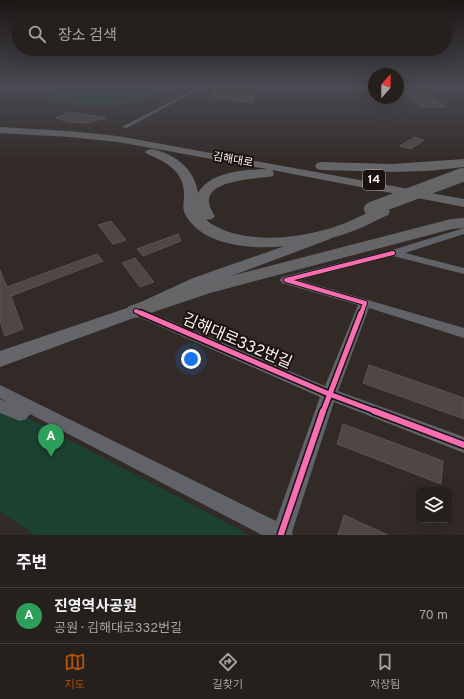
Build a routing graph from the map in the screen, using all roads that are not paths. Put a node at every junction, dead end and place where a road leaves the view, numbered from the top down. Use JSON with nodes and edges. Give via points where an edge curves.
{"nodes":[{"id":1,"x":158,"y":112,"type":"edge"},
{"id":2,"x":0,"y":126,"type":"edge"},
{"id":3,"x":0,"y":130,"type":"edge"},
{"id":4,"x":121,"y":133,"type":"junction"},
{"id":5,"x":283,"y":164,"type":"junction"},
{"id":6,"x":463,"y":174,"type":"edge"},
{"id":7,"x":323,"y":176,"type":"junction"},
{"id":8,"x":402,"y":191,"type":"junction"},
{"id":9,"x":464,"y":198,"type":"edge"},
{"id":10,"x":464,"y":203,"type":"edge"},
{"id":11,"x":377,"y":211,"type":"junction"},
{"id":12,"x":460,"y":226,"type":"edge"},
{"id":13,"x":334,"y":233,"type":"junction"},
{"id":14,"x":393,"y":253,"type":"junction"},
{"id":15,"x":464,"y":271,"type":"edge"},
{"id":16,"x":364,"y":303,"type":"junction"},
{"id":17,"x":136,"y":311,"type":"junction"},
{"id":18,"x":464,"y":333,"type":"edge"},
{"id":19,"x":0,"y":359,"type":"edge"},
{"id":20,"x":0,"y":391,"type":"edge"},
{"id":21,"x":329,"y":394,"type":"junction"},
{"id":22,"x":28,"y":405,"type":"junction"},
{"id":23,"x":0,"y":406,"type":"edge"},
{"id":24,"x":464,"y":446,"type":"edge"},
{"id":25,"x":282,"y":534,"type":"edge"}],
"edges":[{"from":1,"to":4,"type":"street"},
{"from":2,"to":5,"type":"main road","name":"김해대로","via":[[118,135]]},
{"from":3,"to":4,"type":"main road","name":"김해대로","via":[[69,134]]},
{"from":4,"to":7,"type":"main road","name":"김해대로"},
{"from":4,"to":13,"type":"main road","via":[[179,167],[191,184],[190,205],[193,214],[201,224],[214,232],[253,242],[279,242]]},
{"from":5,"to":6,"type":"main road","via":[[382,169],[441,166]]},
{"from":5,"to":9,"type":"main road","name":"김해대로","number":"14"},
{"from":6,"to":11,"type":"main road"},
{"from":7,"to":8,"type":"main road","name":"김해대로","number":"14"},
{"from":7,"to":11,"type":"main road","via":[[268,172],[245,174],[215,184],[207,191],[201,204],[204,213],[212,222],[224,228],[240,233],[275,236],[314,229]]},
{"from":8,"to":10,"type":"main road","name":"김해대로","number":"14"},
{"from":8,"to":12,"type":"main road","via":[[458,208],[463,212]]},
{"from":11,"to":13,"type":"main road"},
{"from":12,"to":14,"type":"street"},
{"from":12,"to":17,"type":"main road","via":[[203,289]]},
{"from":13,"to":17,"type":"main road","via":[[199,282]]},
{"from":14,"to":15,"type":"street"},
{"from":14,"to":16,"type":"street","via":[[286,280]]},
{"from":16,"to":18,"type":"street"},
{"from":16,"to":21,"type":"street"},
{"from":17,"to":19,"type":"main road"},
{"from":17,"to":21,"type":"street","name":"김해대로332번길"},
{"from":20,"to":22,"type":"street"},
{"from":21,"to":24,"type":"street","name":"김해대로332번길"},
{"from":21,"to":25,"type":"street"},
{"from":22,"to":23,"type":"street","via":[[20,414]]},
{"from":22,"to":25,"type":"street"}]}
